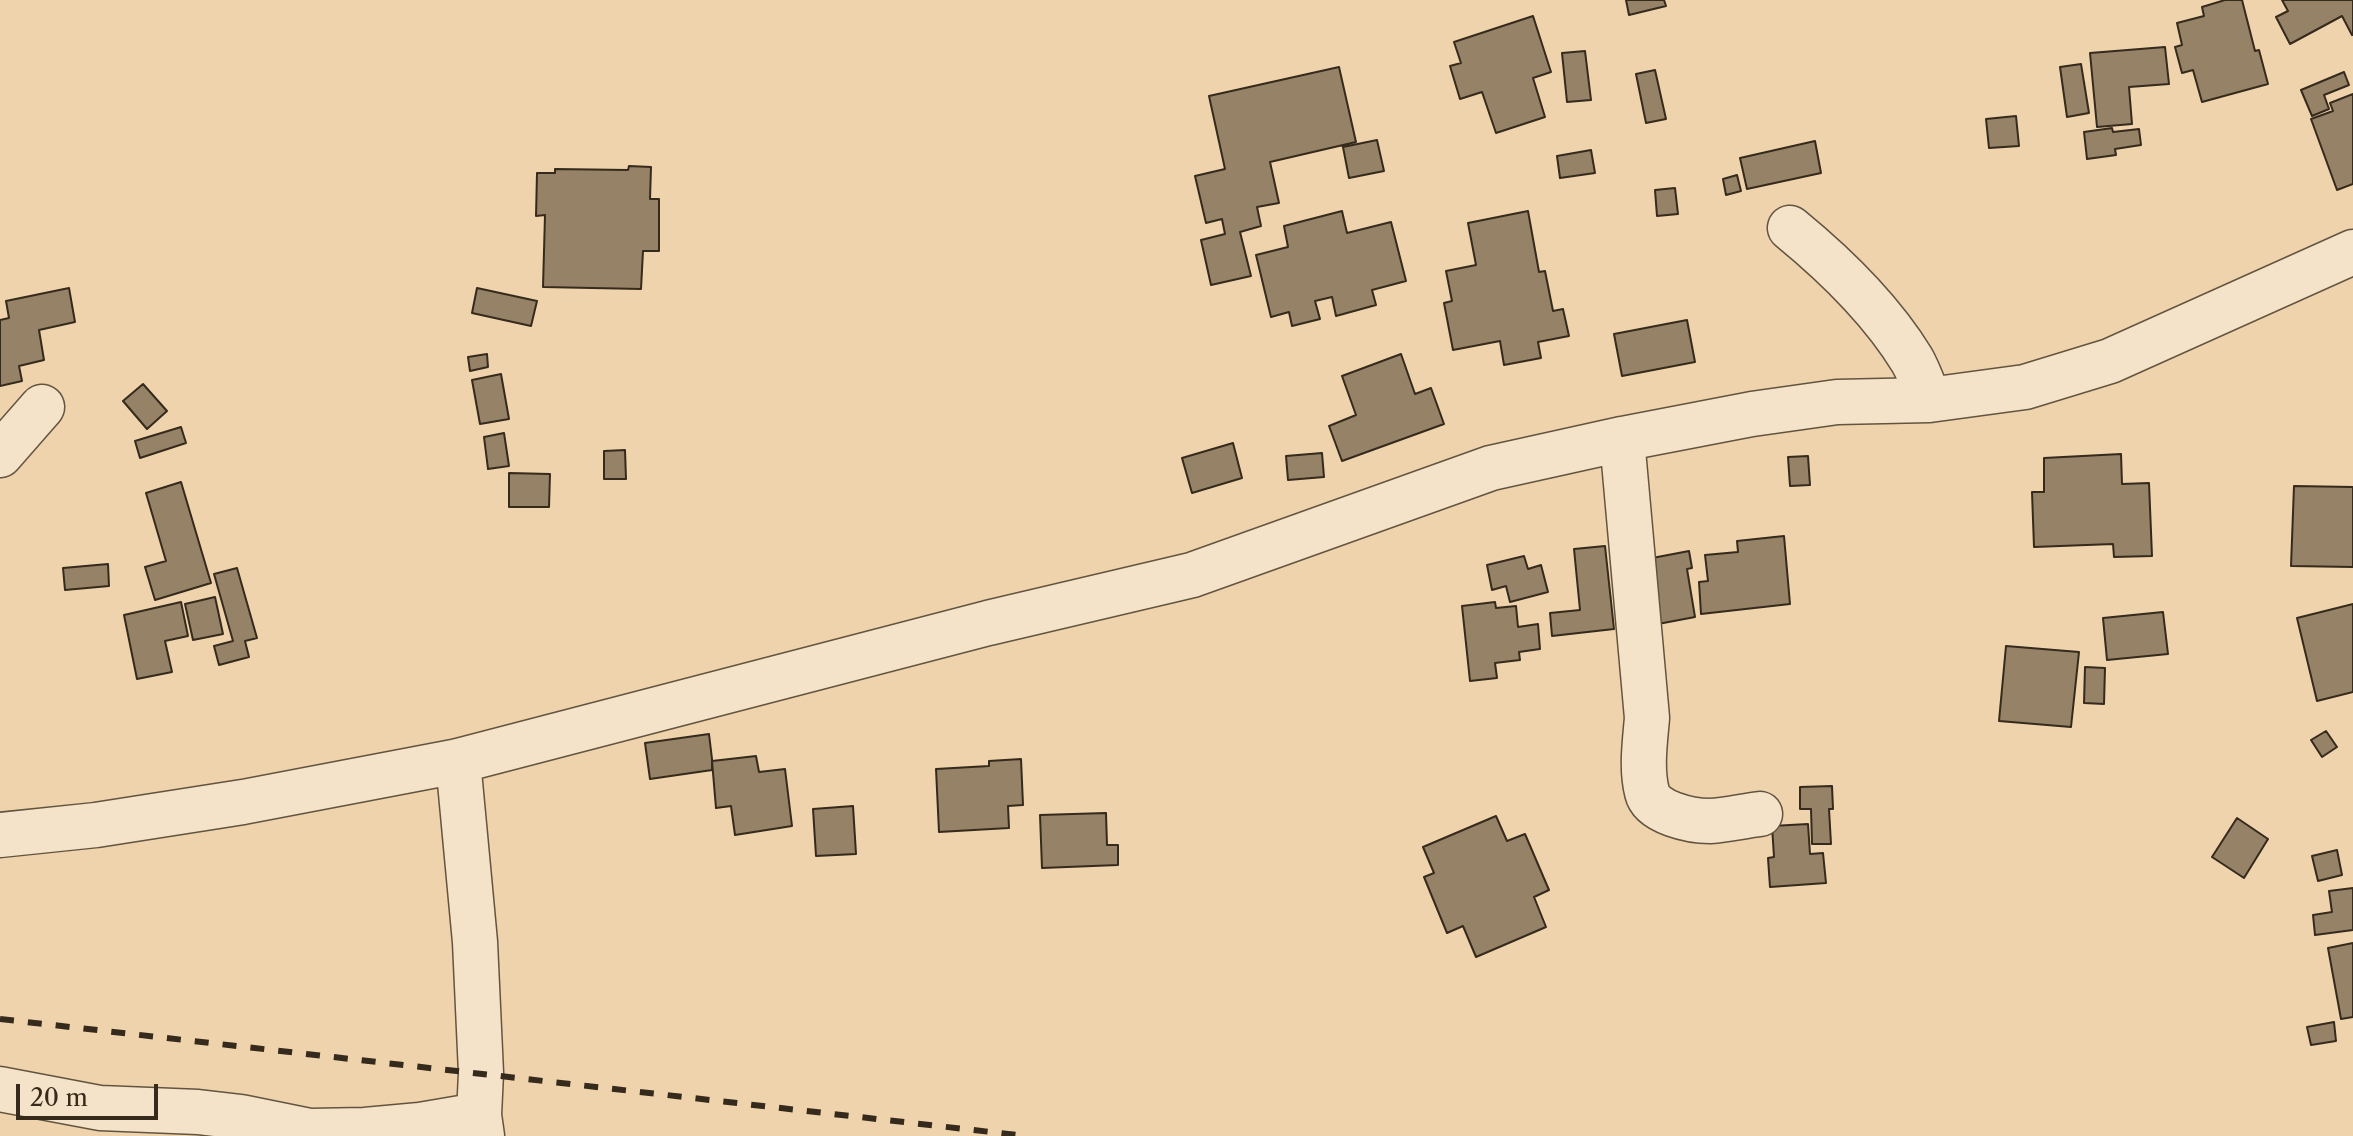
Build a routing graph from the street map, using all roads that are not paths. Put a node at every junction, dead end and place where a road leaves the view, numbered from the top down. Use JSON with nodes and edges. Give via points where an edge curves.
{"nodes":[{"id":1,"x":1790,"y":228,"type":"dead end"},
{"id":2,"x":2352,"y":259,"type":"edge"},
{"id":3,"x":1929,"y":400,"type":"junction"},
{"id":4,"x":42,"y":407,"type":"dead end"},
{"id":5,"x":1622,"y":439,"type":"junction"},
{"id":6,"x":0,"y":455,"type":"edge"},
{"id":7,"x":458,"y":761,"type":"junction"},
{"id":8,"x":1760,"y":814,"type":"dead end"},
{"id":9,"x":0,"y":835,"type":"edge"},
{"id":10,"x":0,"y":1089,"type":"edge"},
{"id":11,"x":481,"y":1125,"type":"edge"}],
"edges":[{"from":1,"to":3,"type":"street","via":[[1883,319],[1913,362]]},
{"from":2,"to":3,"type":"street","via":[[2110,361],[2025,387]]},
{"from":3,"to":5,"type":"street","via":[[1837,402]]},
{"from":4,"to":6,"type":"street"},
{"from":5,"to":7,"type":"street","via":[[1491,468],[1192,575]]},
{"from":5,"to":8,"type":"street","via":[[1647,718],[1647,794],[1663,812],[1708,821]]},
{"from":7,"to":9,"type":"street","via":[[243,802]]},
{"from":7,"to":11,"type":"street","via":[[475,942]]},
{"from":10,"to":11,"type":"street","via":[[100,1108],[198,1112],[310,1131]]}]}
